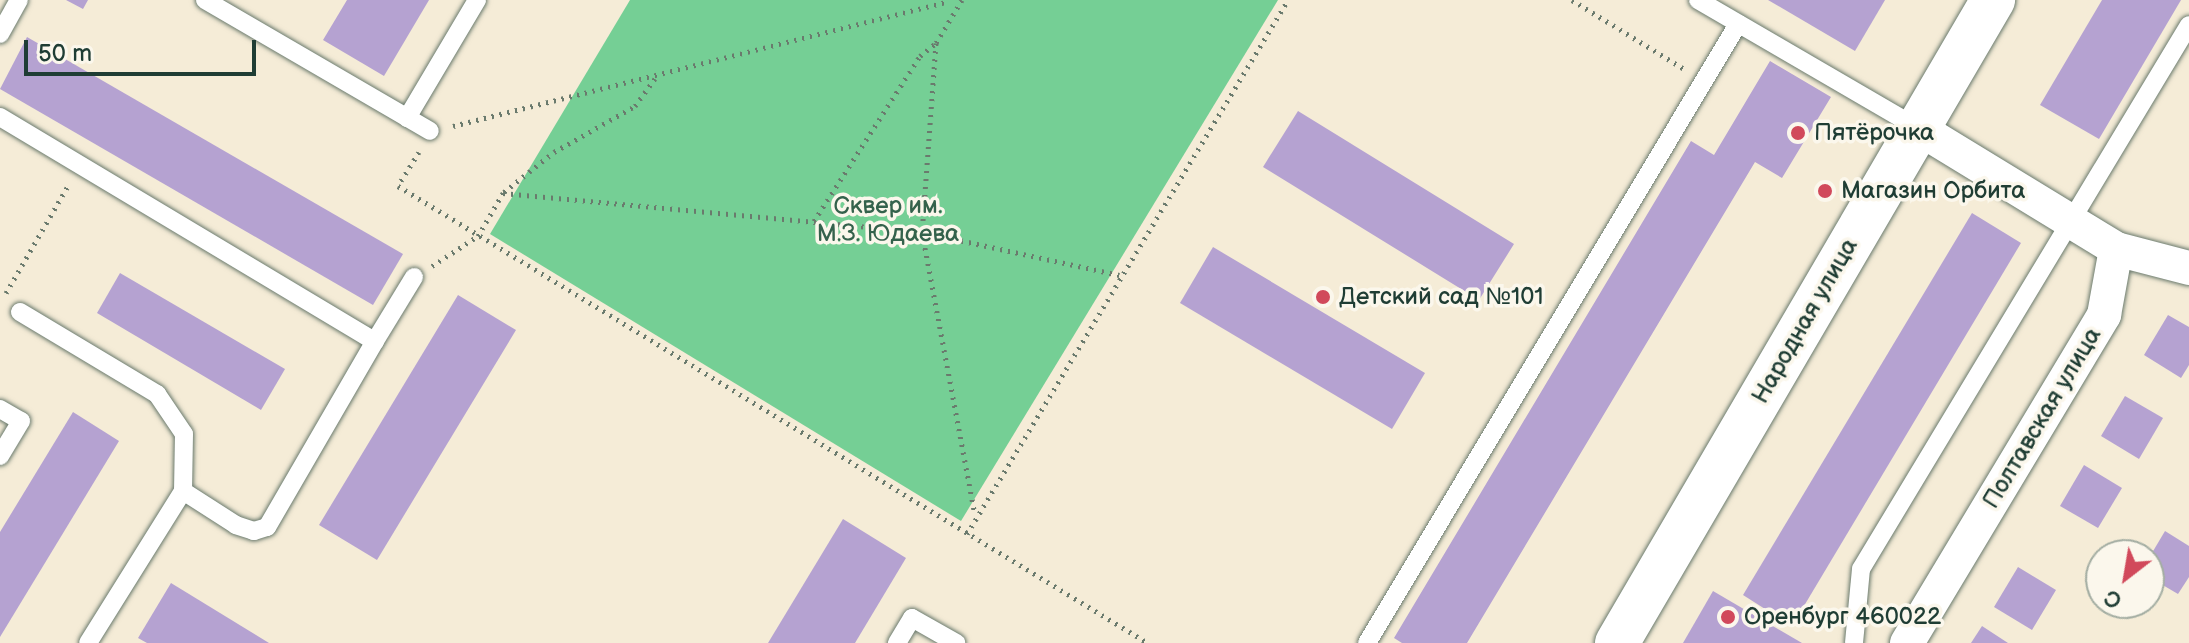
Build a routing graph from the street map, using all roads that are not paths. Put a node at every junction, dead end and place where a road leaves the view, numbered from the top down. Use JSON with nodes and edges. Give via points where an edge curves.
{"nodes":[{"id":1,"x":19,"y":0,"type":"edge"},
{"id":2,"x":205,"y":0,"type":"edge"},
{"id":3,"x":477,"y":0,"type":"edge"},
{"id":4,"x":1698,"y":0,"type":"edge"},
{"id":5,"x":1993,"y":0,"type":"edge"},
{"id":6,"x":1738,"y":24,"type":"junction"},
{"id":7,"x":2189,"y":25,"type":"edge"},
{"id":8,"x":0,"y":34,"type":"edge"},
{"id":9,"x":0,"y":117,"type":"edge"},
{"id":10,"x":407,"y":118,"type":"junction"},
{"id":11,"x":1918,"y":128,"type":"junction"},
{"id":12,"x":430,"y":131,"type":"road end"},
{"id":13,"x":2069,"y":220,"type":"junction"},
{"id":14,"x":2116,"y":249,"type":"junction"},
{"id":15,"x":2189,"y":268,"type":"edge"},
{"id":16,"x":414,"y":277,"type":"road end"},
{"id":17,"x":20,"y":312,"type":"dead end"},
{"id":18,"x":375,"y":341,"type":"junction"},
{"id":19,"x":0,"y":409,"type":"edge"},
{"id":20,"x":0,"y":456,"type":"edge"},
{"id":21,"x":183,"y":491,"type":"junction"},
{"id":22,"x":88,"y":643,"type":"edge"},
{"id":23,"x":897,"y":643,"type":"edge"},
{"id":24,"x":956,"y":643,"type":"edge"},
{"id":25,"x":1367,"y":643,"type":"edge"},
{"id":26,"x":1617,"y":643,"type":"edge"},
{"id":27,"x":1854,"y":643,"type":"edge"},
{"id":28,"x":1907,"y":643,"type":"edge"}],
"edges":[{"from":1,"to":8,"type":"lane"},
{"from":2,"to":10,"type":"lane"},
{"from":3,"to":10,"type":"lane"},
{"from":4,"to":6,"type":"lane"},
{"from":5,"to":11,"type":"street","name":"Народная улица"},
{"from":6,"to":11,"type":"lane"},
{"from":6,"to":25,"type":"lane"},
{"from":7,"to":13,"type":"lane"},
{"from":9,"to":18,"type":"lane"},
{"from":10,"to":12,"type":"lane"},
{"from":11,"to":13,"type":"street"},
{"from":11,"to":26,"type":"street","name":"Народная улица"},
{"from":13,"to":14,"type":"street"},
{"from":13,"to":27,"type":"lane","via":[[1861,569]]},
{"from":14,"to":15,"type":"street"},
{"from":14,"to":28,"type":"street","name":"Полтавская улица","via":[[2104,315]]},
{"from":16,"to":18,"type":"lane"},
{"from":17,"to":21,"type":"lane","via":[[157,394],[184,434]]},
{"from":18,"to":21,"type":"lane","via":[[267,527],[254,531],[236,525]]},
{"from":19,"to":20,"type":"lane","via":[[21,421]]},
{"from":21,"to":22,"type":"lane"},
{"from":23,"to":24,"type":"lane","via":[[912,618]]}]}
